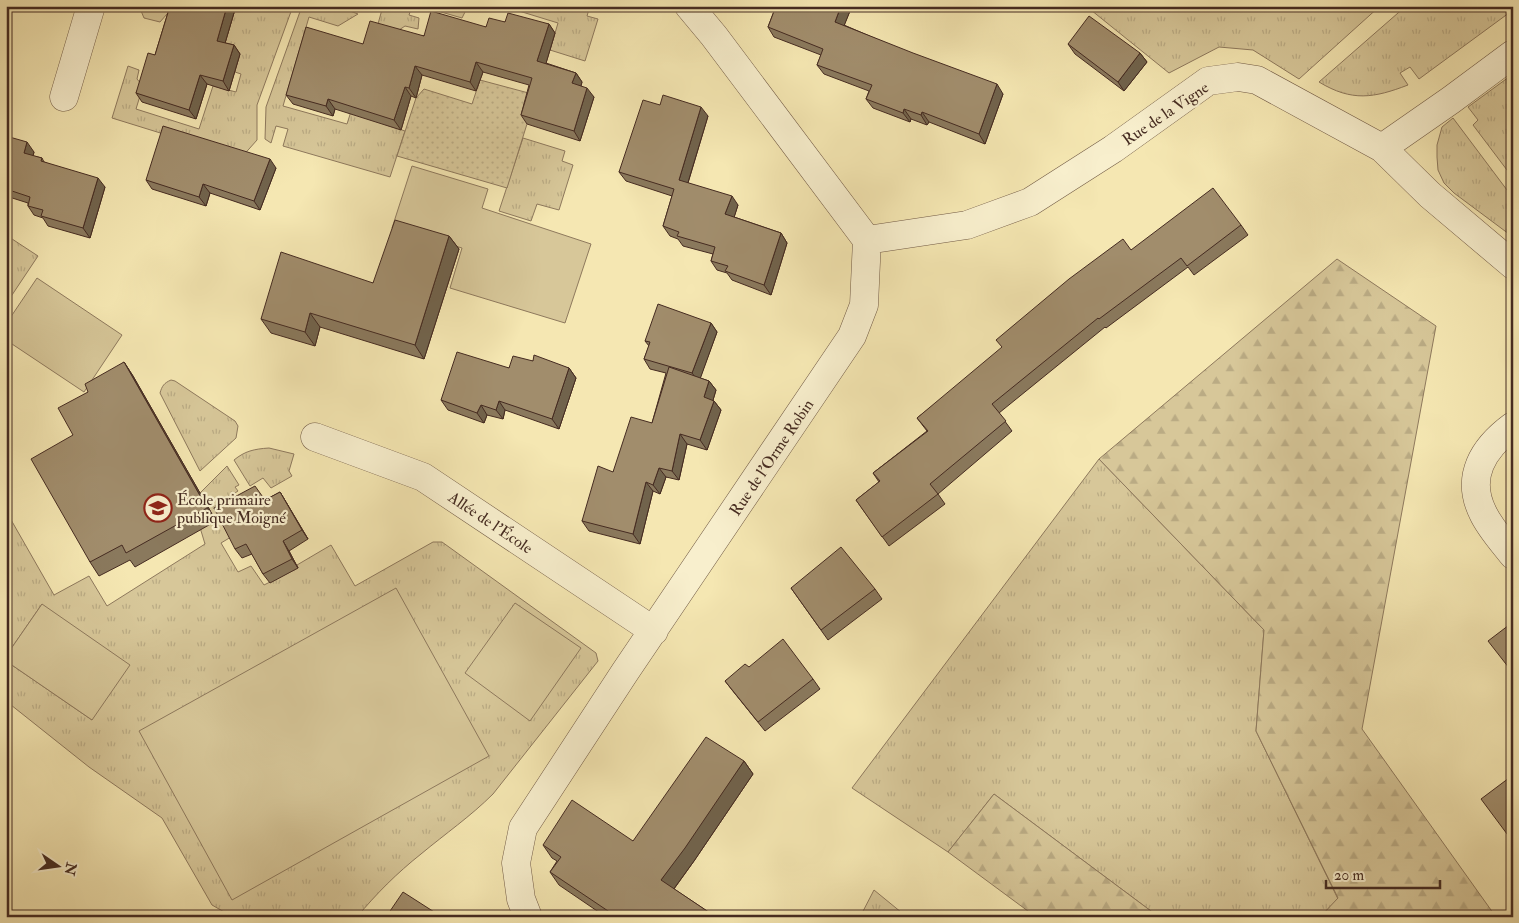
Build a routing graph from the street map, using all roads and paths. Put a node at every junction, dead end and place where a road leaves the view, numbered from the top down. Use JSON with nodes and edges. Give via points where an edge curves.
{"nodes":[{"id":1,"x":91,"y":6,"type":"edge"},
{"id":2,"x":689,"y":6,"type":"edge"},
{"id":3,"x":1513,"y":54,"type":"edge"},
{"id":4,"x":64,"y":97,"type":"dead end"},
{"id":5,"x":1382,"y":148,"type":"junction"},
{"id":6,"x":867,"y":240,"type":"junction"},
{"id":7,"x":1513,"y":265,"type":"edge"},
{"id":8,"x":1513,"y":426,"type":"edge"},
{"id":9,"x":315,"y":437,"type":"dead end"},
{"id":10,"x":1513,"y":555,"type":"edge"},
{"id":11,"x":654,"y":631,"type":"junction"},
{"id":12,"x":528,"y":917,"type":"edge"}],
"edges":[{"from":1,"to":4,"type":"street"},
{"from":2,"to":6,"type":"street"},
{"from":3,"to":5,"type":"street"},
{"from":5,"to":6,"type":"street","name":"Rue de la Vigne","via":[[1257,80],[1238,77],[1208,81],[1030,202],[967,224]]},
{"from":5,"to":7,"type":"street","name":"Rue de la Vigne","via":[[1430,195]]},
{"from":6,"to":11,"type":"street","name":"Rue de l'Orme Robin","via":[[864,305],[852,336]]},
{"from":8,"to":10,"type":"street","via":[[1498,437],[1480,462],[1475,490],[1483,514]]},
{"from":9,"to":11,"type":"street","name":"Allée de l'École","via":[[423,477]]},
{"from":11,"to":12,"type":"street","name":"Rue de l'Orme Robin","via":[[523,828],[516,863],[521,899]]}]}
